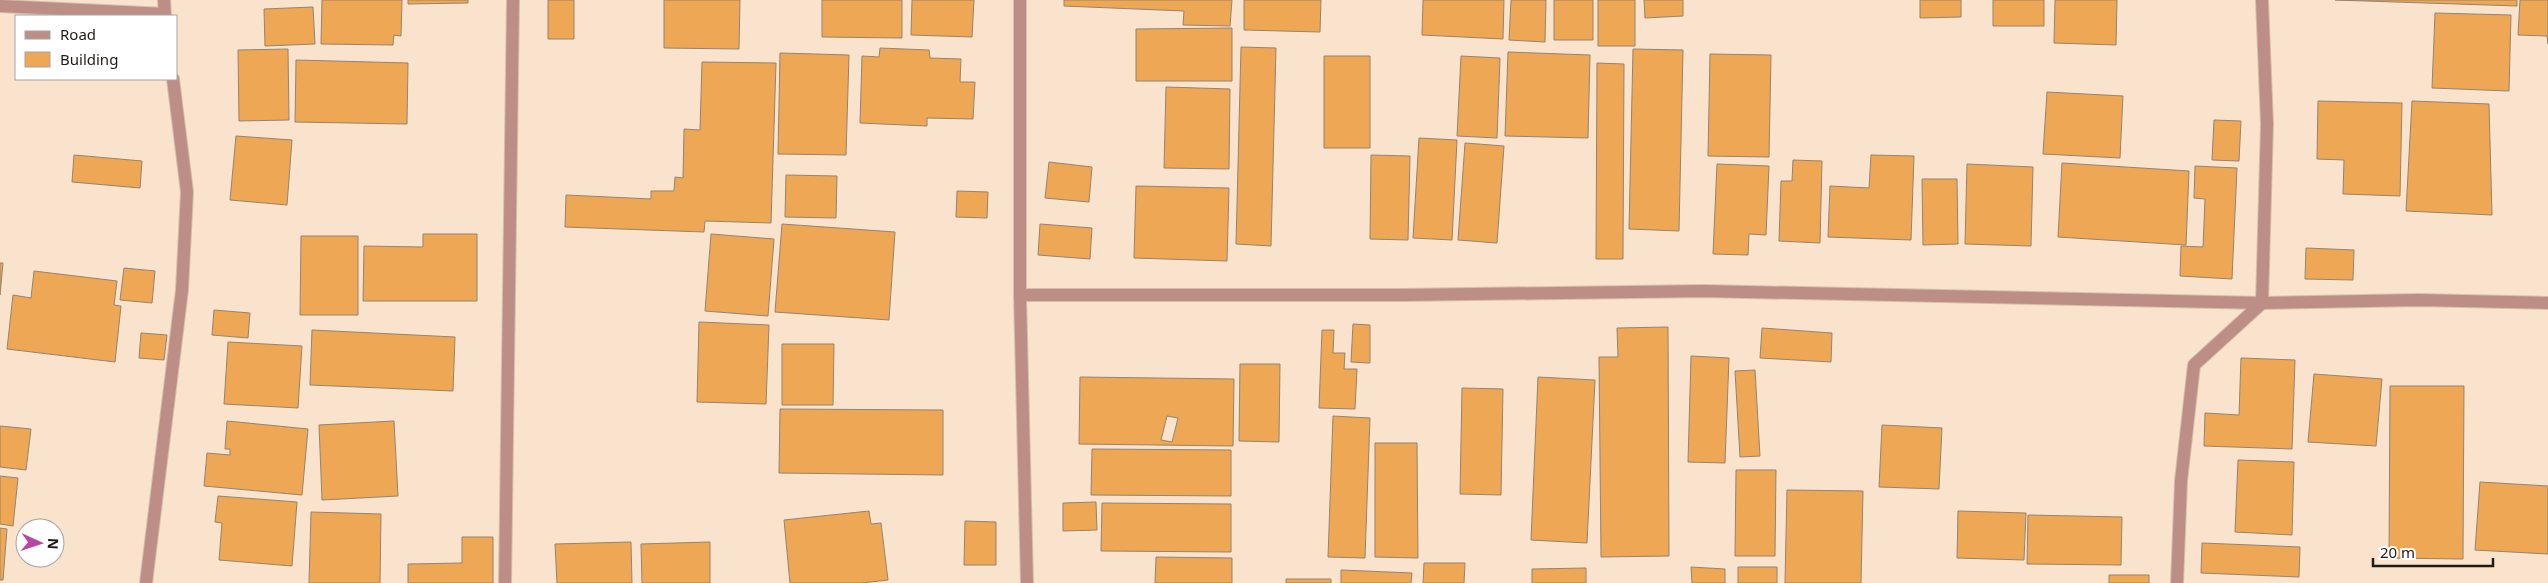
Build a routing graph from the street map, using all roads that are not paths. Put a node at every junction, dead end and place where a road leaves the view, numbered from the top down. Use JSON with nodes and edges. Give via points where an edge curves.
{"nodes":[{"id":1,"x":164,"y":0,"type":"edge"},
{"id":2,"x":513,"y":0,"type":"edge"},
{"id":3,"x":1020,"y":0,"type":"edge"},
{"id":4,"x":2262,"y":0,"type":"edge"},
{"id":5,"x":0,"y":6,"type":"edge"},
{"id":6,"x":165,"y":15,"type":"edge"},
{"id":7,"x":173,"y":80,"type":"edge"},
{"id":8,"x":1020,"y":295,"type":"junction"},
{"id":9,"x":2262,"y":303,"type":"junction"},
{"id":10,"x":2548,"y":303,"type":"edge"},
{"id":11,"x":146,"y":583,"type":"edge"},
{"id":12,"x":505,"y":583,"type":"edge"},
{"id":13,"x":1027,"y":583,"type":"edge"},
{"id":14,"x":2178,"y":583,"type":"edge"}],
"edges":[{"from":1,"to":6,"type":"street"},
{"from":2,"to":12,"type":"street"},
{"from":3,"to":8,"type":"street"},
{"from":4,"to":9,"type":"street","via":[[2267,124]]},
{"from":5,"to":6,"type":"street"},
{"from":7,"to":11,"type":"street","via":[[187,192],[182,290]]},
{"from":8,"to":9,"type":"street","via":[[1704,291]]},
{"from":8,"to":13,"type":"street"},
{"from":9,"to":10,"type":"street","via":[[2418,300]]},
{"from":9,"to":14,"type":"street","via":[[2194,366],[2181,481]]}]}
